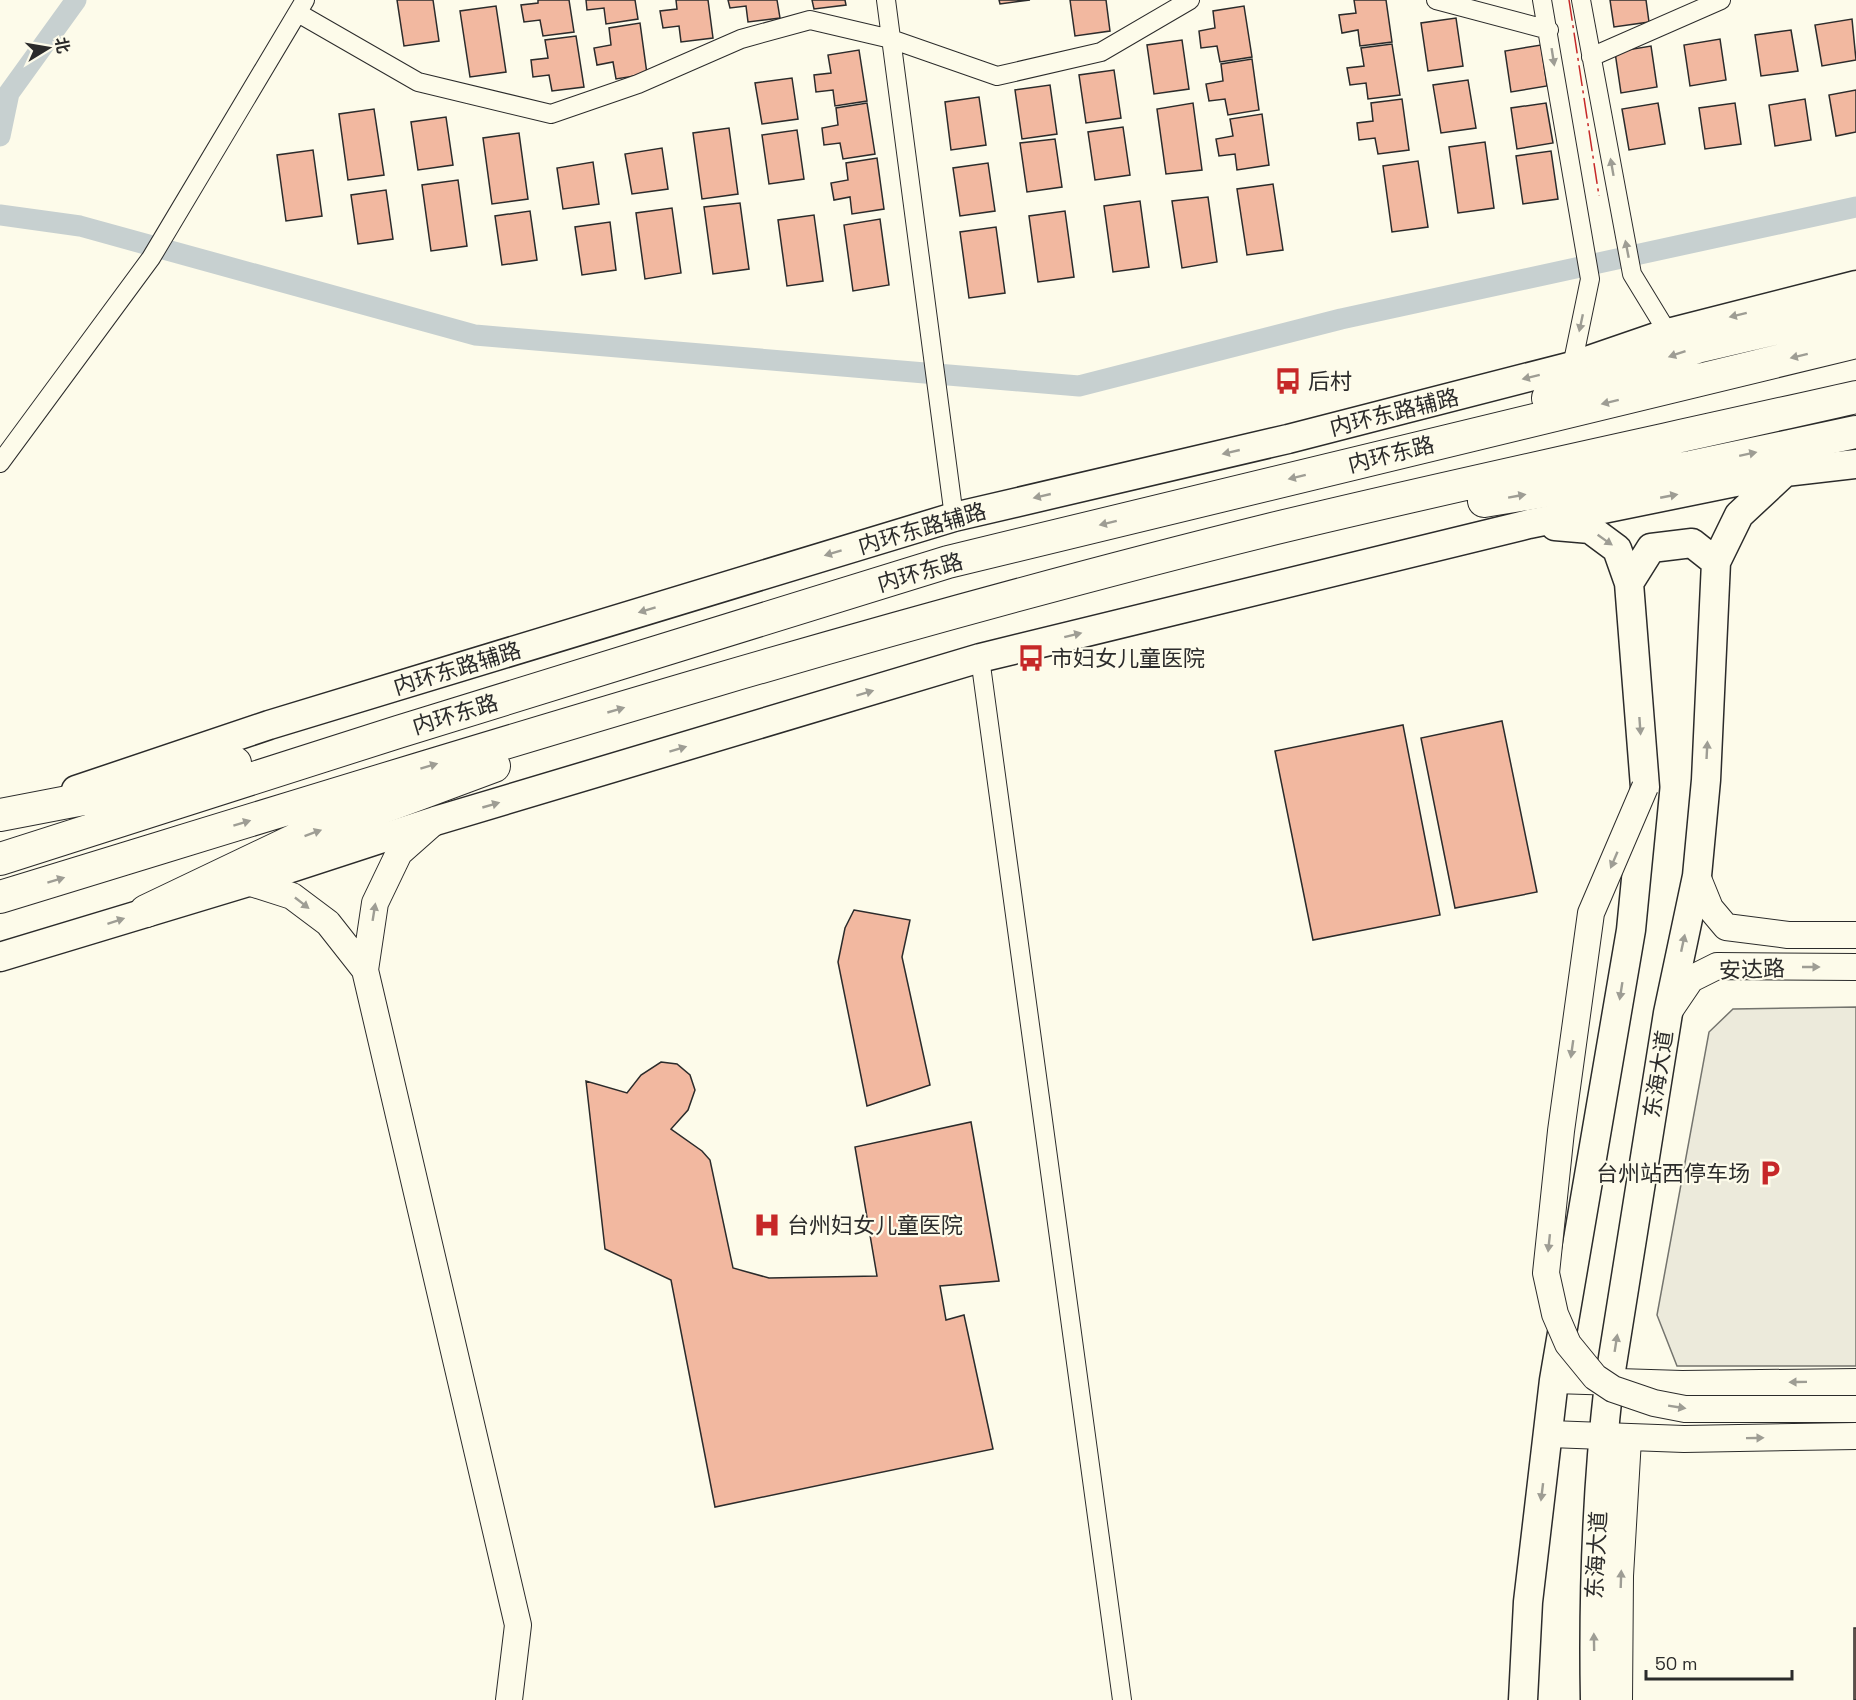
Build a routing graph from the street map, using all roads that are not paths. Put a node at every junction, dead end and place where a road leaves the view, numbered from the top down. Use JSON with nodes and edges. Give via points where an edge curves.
{"nodes":[{"id":1,"x":886,"y":0,"type":"edge"},
{"id":2,"x":1190,"y":0,"type":"edge"},
{"id":3,"x":1436,"y":0,"type":"edge"},
{"id":4,"x":1542,"y":0,"type":"edge"},
{"id":5,"x":1581,"y":0,"type":"edge"},
{"id":6,"x":1721,"y":0,"type":"edge"},
{"id":7,"x":302,"y":6,"type":"edge"},
{"id":8,"x":1548,"y":30,"type":"junction"},
{"id":9,"x":891,"y":39,"type":"junction"},
{"id":10,"x":1592,"y":57,"type":"junction"},
{"id":11,"x":1856,"y":285,"type":"edge"},
{"id":12,"x":1856,"y":310,"type":"edge"},
{"id":13,"x":1668,"y":333,"type":"junction"},
{"id":14,"x":1856,"y":342,"type":"edge"},
{"id":15,"x":1572,"y":366,"type":"junction"},
{"id":16,"x":1856,"y":397,"type":"edge"},
{"id":17,"x":1856,"y":432,"type":"edge"},
{"id":18,"x":0,"y":463,"type":"edge"},
{"id":19,"x":1856,"y":464,"type":"edge"},
{"id":20,"x":1340,"y":466,"type":"junction"},
{"id":21,"x":1785,"y":472,"type":"junction"},
{"id":22,"x":954,"y":517,"type":"junction"},
{"id":23,"x":1529,"y":524,"type":"junction"},
{"id":24,"x":1272,"y":529,"type":"junction"},
{"id":25,"x":1716,"y":562,"type":"junction"},
{"id":26,"x":1629,"y":583,"type":"junction"},
{"id":27,"x":980,"y":658,"type":"junction"},
{"id":28,"x":576,"y":721,"type":"junction"},
{"id":29,"x":398,"y":732,"type":"junction"},
{"id":30,"x":1645,"y":787,"type":"junction"},
{"id":31,"x":0,"y":815,"type":"edge"},
{"id":32,"x":435,"y":821,"type":"junction"},
{"id":33,"x":0,"y":859,"type":"edge"},
{"id":34,"x":1697,"y":876,"type":"junction"},
{"id":35,"x":248,"y":882,"type":"junction"},
{"id":36,"x":0,"y":897,"type":"edge"},
{"id":37,"x":146,"y":911,"type":"junction"},
{"id":38,"x":1856,"y":935,"type":"edge"},
{"id":39,"x":0,"y":957,"type":"edge"},
{"id":40,"x":1856,"y":967,"type":"edge"},
{"id":41,"x":365,"y":970,"type":"junction"},
{"id":42,"x":1668,"y":1013,"type":"junction"},
{"id":43,"x":1554,"y":1380,"type":"junction"},
{"id":44,"x":1856,"y":1382,"type":"edge"},
{"id":45,"x":1609,"y":1383,"type":"junction"},
{"id":46,"x":1856,"y":1409,"type":"edge"},
{"id":47,"x":1550,"y":1434,"type":"junction"},
{"id":48,"x":1856,"y":1436,"type":"edge"},
{"id":49,"x":1615,"y":1438,"type":"junction"},
{"id":50,"x":509,"y":1700,"type":"edge"},
{"id":51,"x":1122,"y":1700,"type":"edge"},
{"id":52,"x":1523,"y":1700,"type":"edge"},
{"id":53,"x":1595,"y":1700,"type":"edge"},
{"id":54,"x":1619,"y":1700,"type":"edge"}],
"edges":[{"from":1,"to":9,"type":"street"},
{"from":2,"to":9,"type":"street","via":[[1101,52],[997,76]]},
{"from":3,"to":8,"type":"street"},
{"from":4,"to":8,"type":"street"},
{"from":5,"to":10,"type":"street"},
{"from":6,"to":10,"type":"street"},
{"from":7,"to":9,"type":"street","via":[[418,82],[551,114],[638,84],[741,39],[810,20]]},
{"from":7,"to":18,"type":"street","via":[[151,258]]},
{"from":8,"to":15,"type":"street","one_way":true,"via":[[1590,279]]},
{"from":9,"to":22,"type":"street"},
{"from":13,"to":10,"type":"street","one_way":true,"via":[[1632,274]]},
{"from":11,"to":13,"type":"main road","name":"内环东路辅路","one_way":true},
{"from":12,"to":20,"type":"highway","one_way":true,"via":[[1697,347]]},
{"from":13,"to":15,"type":"main road","name":"内环东路辅路"},
{"from":14,"to":20,"type":"highway","name":"内环东路","one_way":true},
{"from":15,"to":22,"type":"main road","name":"内环东路辅路","one_way":true,"via":[[1288,439]]},
{"from":16,"to":24,"type":"highway","name":"内环东路"},
{"from":24,"to":17,"type":"highway","one_way":true,"via":[[1454,506],[1691,466]]},
{"from":19,"to":21,"type":"main road"},
{"from":20,"to":29,"type":"highway","name":"内环东路","one_way":true,"via":[[948,562]]},
{"from":23,"to":21,"type":"main road","one_way":true},
{"from":21,"to":25,"type":"main road","name":"东海大道","via":[[1739,515]]},
{"from":22,"to":31,"type":"main road","name":"内环东路辅路","one_way":true,"via":[[280,722]]},
{"from":23,"to":26,"type":"main road","one_way":true,"via":[[1590,529],[1617,549]]},
{"from":27,"to":23,"type":"main road","one_way":true},
{"from":28,"to":24,"type":"highway","name":"内环东路","one_way":true},
{"from":25,"to":26,"type":"main road","via":[[1692,543],[1652,548]]},
{"from":34,"to":25,"type":"main road","name":"东海大道","one_way":true,"via":[[1706,780]]},
{"from":26,"to":30,"type":"main road","one_way":true},
{"from":32,"to":27,"type":"main road","one_way":true},
{"from":27,"to":51,"type":"street"},
{"from":36,"to":28,"type":"highway","name":"内环东路","one_way":true},
{"from":37,"to":28,"type":"highway","one_way":true,"via":[[295,840],[491,768]]},
{"from":29,"to":31,"type":"highway","via":[[277,753],[125,791]]},
{"from":29,"to":33,"type":"highway","name":"内环东路"},
{"from":30,"to":43,"type":"main road","one_way":true,"via":[[1631,930]]},
{"from":30,"to":46,"type":"street","one_way":true,"bridge":true,"via":[[1591,913],[1546,1273],[1554,1314],[1568,1344],[1595,1377],[1613,1389],[1654,1403],[1685,1409]]},
{"from":32,"to":35,"type":"main road"},
{"from":41,"to":32,"type":"street","one_way":true,"via":[[375,903],[399,853]]},
{"from":34,"to":38,"type":"street","name":"安达路","via":[[1710,908],[1726,927],[1788,934]]},
{"from":42,"to":34,"type":"main road","name":"东海大道","one_way":true},
{"from":35,"to":37,"type":"main road"},
{"from":35,"to":41,"type":"street","one_way":true,"via":[[292,896],[327,923]]},
{"from":39,"to":37,"type":"main road","one_way":true},
{"from":42,"to":40,"type":"street","name":"安达路","one_way":true,"via":[[1691,979],[1717,966]]},
{"from":41,"to":50,"type":"street","via":[[518,1625]]},
{"from":45,"to":42,"type":"main road","name":"东海大道","one_way":true},
{"from":43,"to":45,"type":"street"},
{"from":43,"to":47,"type":"main road"},
{"from":44,"to":45,"type":"street","one_way":true},
{"from":45,"to":49,"type":"main road","name":"东海大道"},
{"from":47,"to":49,"type":"street"},
{"from":47,"to":52,"type":"main road","one_way":true,"via":[[1528,1602]]},
{"from":49,"to":48,"type":"street","one_way":true},
{"from":53,"to":49,"type":"main road","name":"东海大道","one_way":true,"via":[[1593,1597]]},
{"from":54,"to":49,"type":"street","one_way":true}]}
